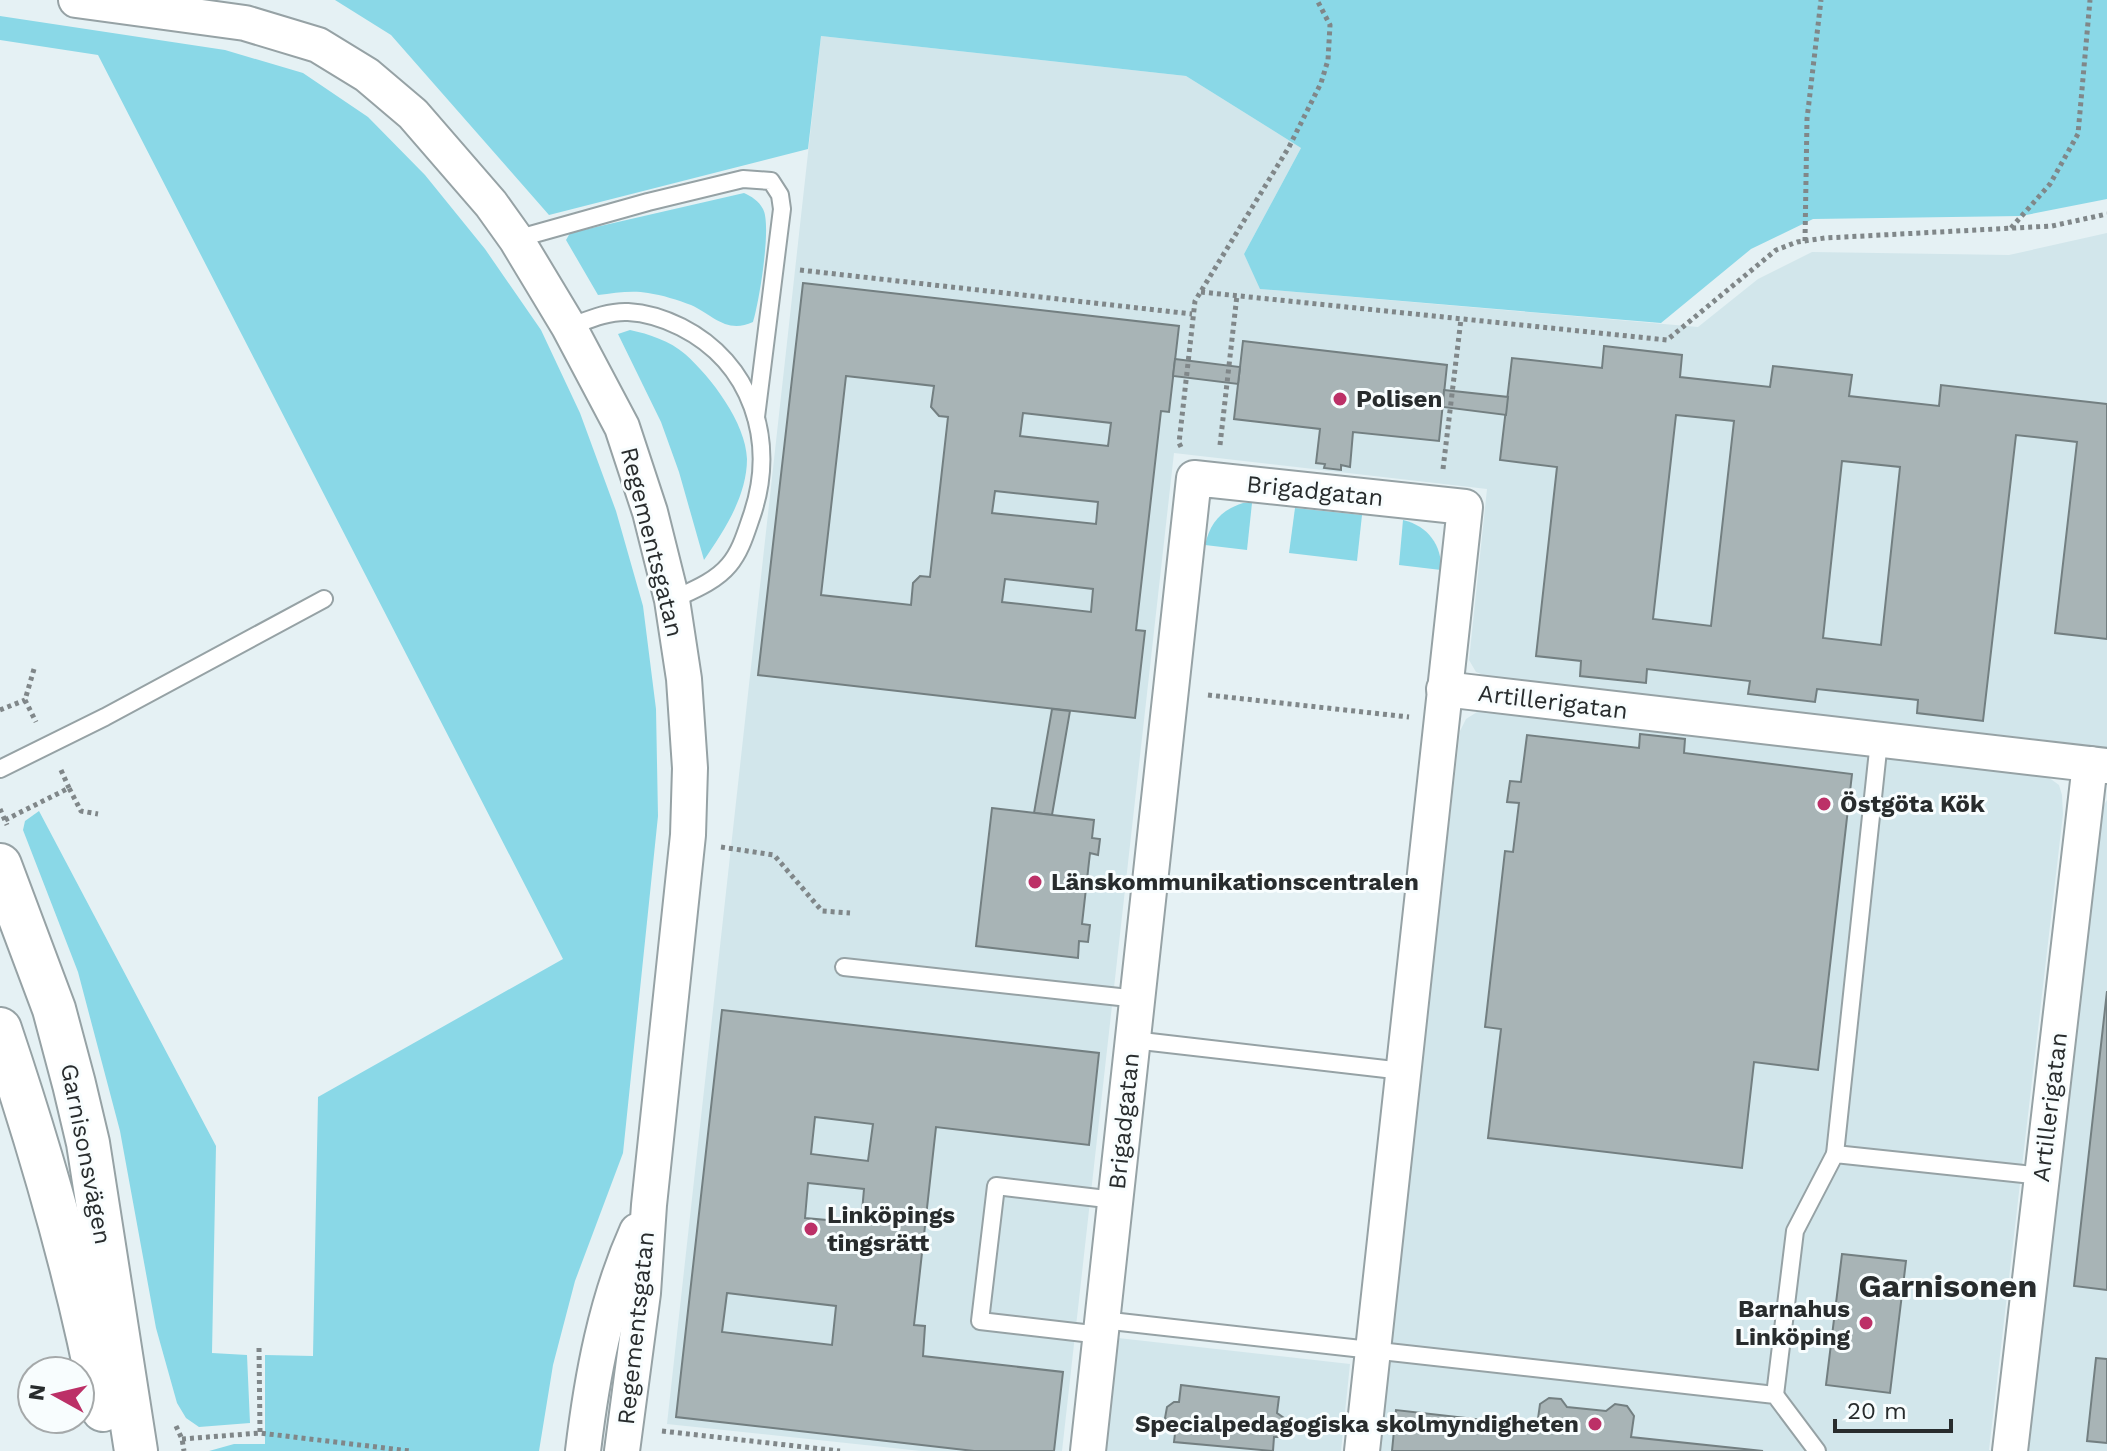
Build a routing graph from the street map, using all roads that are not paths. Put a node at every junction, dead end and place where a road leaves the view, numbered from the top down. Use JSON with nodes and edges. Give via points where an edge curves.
{"nodes":[{"id":1,"x":76,"y":0,"type":"edge"},
{"id":2,"x":516,"y":239,"type":"junction"},
{"id":3,"x":569,"y":327,"type":"junction"},
{"id":4,"x":756,"y":417,"type":"junction"},
{"id":5,"x":324,"y":599,"type":"dead end"},
{"id":6,"x":672,"y":600,"type":"junction"},
{"id":7,"x":1443,"y":705,"type":"junction"},
{"id":8,"x":1879,"y":741,"type":"junction"},
{"id":9,"x":2099,"y":765,"type":"edge"},
{"id":10,"x":0,"y":769,"type":"edge"},
{"id":11,"x":0,"y":865,"type":"edge"},
{"id":12,"x":844,"y":967,"type":"dead end"},
{"id":13,"x":1138,"y":999,"type":"junction"},
{"id":14,"x":0,"y":1029,"type":"edge"},
{"id":15,"x":1133,"y":1040,"type":"junction"},
{"id":16,"x":1403,"y":1071,"type":"junction"},
{"id":17,"x":1835,"y":1154,"type":"junction"},
{"id":18,"x":2042,"y":1176,"type":"junction"},
{"id":19,"x":1115,"y":1200,"type":"junction"},
{"id":20,"x":649,"y":1205,"type":"junction"},
{"id":21,"x":1102,"y":1327,"type":"junction"},
{"id":22,"x":1372,"y":1352,"type":"junction"},
{"id":23,"x":1775,"y":1395,"type":"junction"},
{"id":24,"x":110,"y":1451,"type":"edge"},
{"id":25,"x":136,"y":1451,"type":"edge"},
{"id":26,"x":583,"y":1451,"type":"edge"},
{"id":27,"x":622,"y":1451,"type":"edge"},
{"id":28,"x":1088,"y":1451,"type":"edge"},
{"id":29,"x":1362,"y":1451,"type":"edge"},
{"id":30,"x":1817,"y":1451,"type":"edge"},
{"id":31,"x":2010,"y":1451,"type":"edge"}],
"edges":[{"from":1,"to":2,"type":"street","name":"Regementsgatan","via":[[245,23],[318,45],[367,75],[413,114]]},
{"from":2,"to":3,"type":"street","name":"Regementsgatan"},
{"from":2,"to":4,"type":"lane","via":[[743,179],[771,181],[782,209]]},
{"from":3,"to":4,"type":"lane","via":[[628,311],[695,334],[720,352],[745,385]]},
{"from":3,"to":6,"type":"street","name":"Regementsgatan","via":[[622,427]]},
{"from":4,"to":6,"type":"lane","via":[[762,459],[756,502],[742,544],[728,566]]},
{"from":5,"to":10,"type":"lane"},
{"from":6,"to":20,"type":"street","name":"Regementsgatan","via":[[684,679],[688,835]]},
{"from":7,"to":8,"type":"street","name":"Artillerigatan"},
{"from":7,"to":13,"type":"street","name":"Brigadgatan","via":[[1465,507],[1205,479],[1171,691]]},
{"from":7,"to":16,"type":"street","name":"Brigadgatan"},
{"from":8,"to":9,"type":"street","name":"Artillerigatan"},
{"from":8,"to":17,"type":"lane"},
{"from":9,"to":18,"type":"street","name":"Artillerigatan"},
{"from":11,"to":25,"type":"street","name":"Garnisonsvägen","via":[[54,1009],[88,1143]]},
{"from":12,"to":13,"type":"lane"},
{"from":13,"to":15,"type":"street","name":"Brigadgatan"},
{"from":14,"to":24,"type":"street","name":"Garnisonsvägen","via":[[63,1231]]},
{"from":15,"to":16,"type":"lane"},
{"from":15,"to":19,"type":"street","name":"Brigadgatan"},
{"from":16,"to":22,"type":"street","name":"Brigadgatan"},
{"from":17,"to":18,"type":"lane"},
{"from":17,"to":23,"type":"lane","via":[[1795,1231]]},
{"from":18,"to":31,"type":"street","name":"Artillerigatan"},
{"from":19,"to":21,"type":"street","name":"Brigadgatan"},
{"from":19,"to":21,"type":"lane","via":[[996,1186],[980,1321]]},
{"from":20,"to":26,"type":"street","name":"Regementsgatan","via":[[626,1255],[604,1327]]},
{"from":20,"to":27,"type":"street","name":"Regementsgatan"},
{"from":21,"to":22,"type":"lane"},
{"from":21,"to":28,"type":"street","name":"Brigadgatan"},
{"from":22,"to":23,"type":"lane"},
{"from":22,"to":29,"type":"street","name":"Brigadgatan"},
{"from":23,"to":30,"type":"lane"}]}
